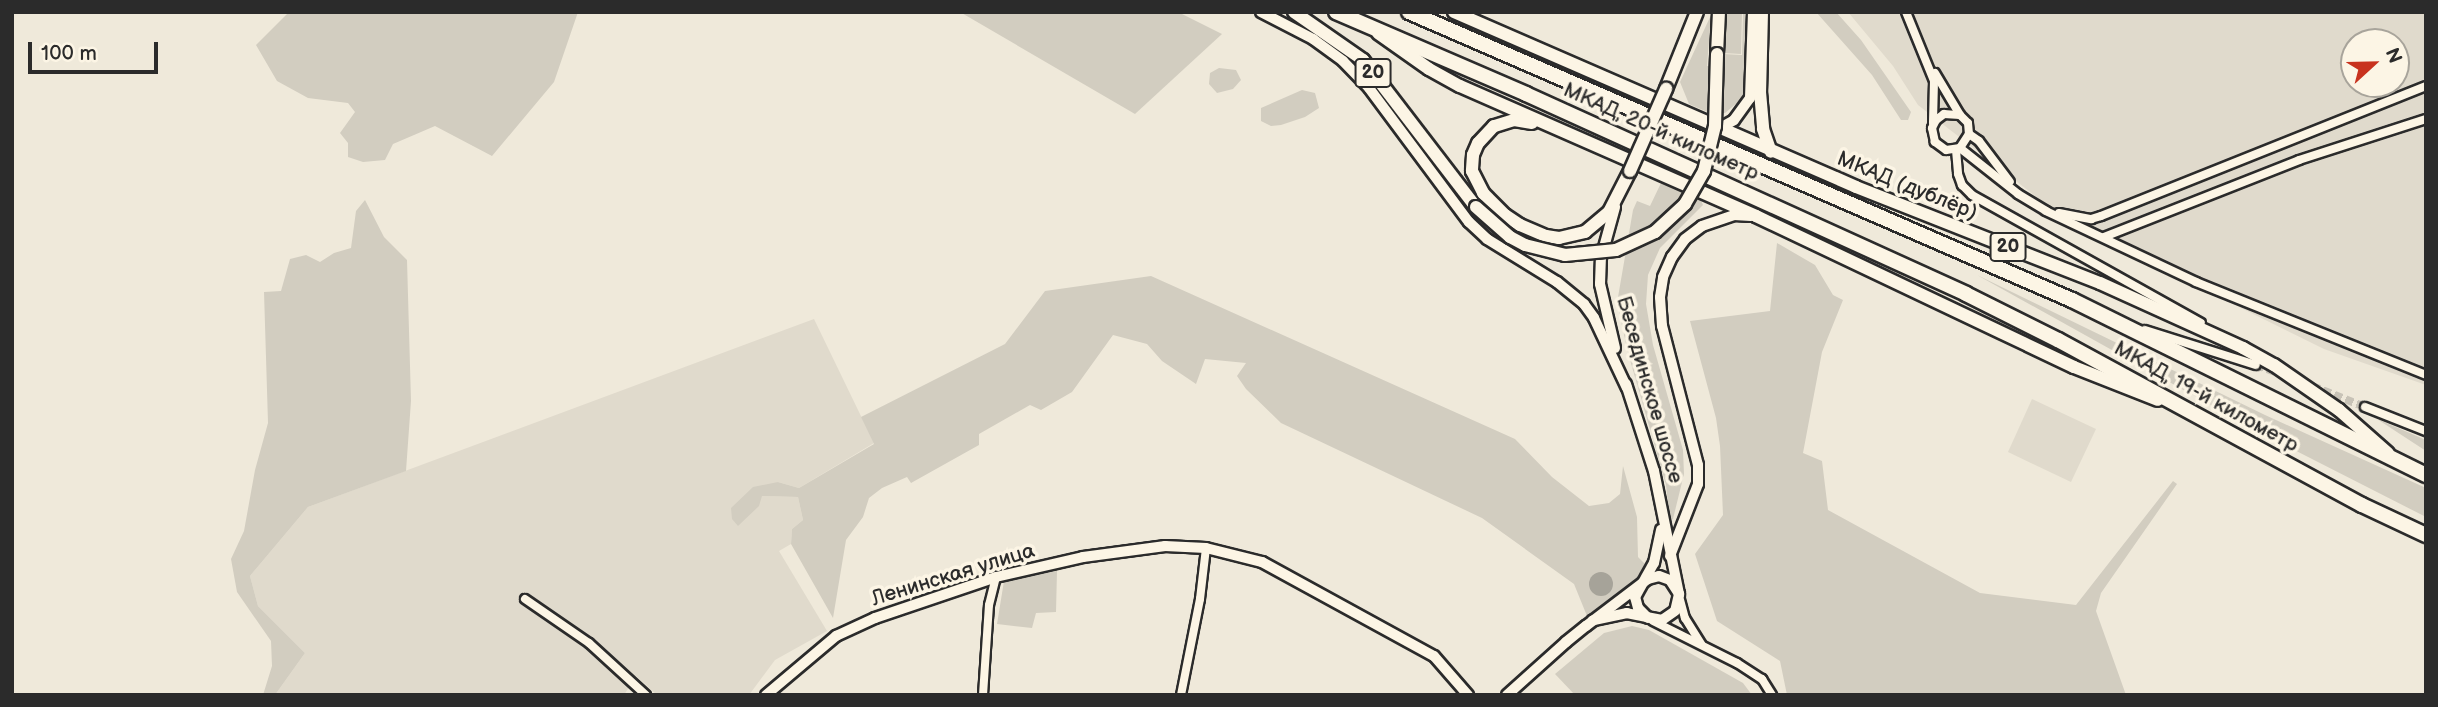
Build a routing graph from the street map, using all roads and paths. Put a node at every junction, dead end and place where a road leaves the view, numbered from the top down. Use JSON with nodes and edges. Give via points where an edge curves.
{"nodes":[{"id":1,"x":1261,"y":12,"type":"edge"},
{"id":2,"x":1294,"y":12,"type":"edge"},
{"id":3,"x":1336,"y":12,"type":"edge"},
{"id":4,"x":1409,"y":12,"type":"edge"},
{"id":5,"x":1454,"y":12,"type":"edge"},
{"id":6,"x":1697,"y":12,"type":"edge"},
{"id":7,"x":1719,"y":12,"type":"edge"},
{"id":8,"x":1753,"y":12,"type":"edge"},
{"id":9,"x":1762,"y":12,"type":"edge"},
{"id":10,"x":1906,"y":12,"type":"edge"},
{"id":11,"x":1911,"y":12,"type":"edge"},
{"id":12,"x":1368,"y":26,"type":"junction"},
{"id":13,"x":2426,"y":86,"type":"edge"},
{"id":14,"x":1960,"y":115,"type":"junction"},
{"id":15,"x":2426,"y":119,"type":"edge"},
{"id":16,"x":1933,"y":124,"type":"junction"},
{"id":17,"x":1550,"y":126,"type":"junction"},
{"id":18,"x":1718,"y":129,"type":"junction"},
{"id":19,"x":1969,"y":134,"type":"junction"},
{"id":20,"x":1958,"y":149,"type":"junction"},
{"id":21,"x":1772,"y":152,"type":"junction"},
{"id":22,"x":2018,"y":194,"type":"junction"},
{"id":23,"x":1618,"y":198,"type":"junction"},
{"id":24,"x":2046,"y":211,"type":"junction"},
{"id":25,"x":1756,"y":216,"type":"junction"},
{"id":26,"x":2104,"y":237,"type":"junction"},
{"id":27,"x":1984,"y":263,"type":"joint"},
{"id":28,"x":1966,"y":293,"type":"joint"},
{"id":29,"x":2116,"y":322,"type":"junction"},
{"id":30,"x":2243,"y":348,"type":"junction"},
{"id":31,"x":2256,"y":365,"type":"tunnel mouth"},
{"id":32,"x":2426,"y":375,"type":"edge"},
{"id":33,"x":1627,"y":388,"type":"junction"},
{"id":34,"x":2365,"y":407,"type":"tunnel mouth"},
{"id":35,"x":2194,"y":414,"type":"junction"},
{"id":36,"x":2426,"y":431,"type":"edge"},
{"id":37,"x":2401,"y":464,"type":"junction"},
{"id":38,"x":2426,"y":475,"type":"edge"},
{"id":39,"x":1660,"y":502,"type":"junction"},
{"id":40,"x":2426,"y":535,"type":"edge"},
{"id":41,"x":1206,"y":548,"type":"junction"},
{"id":42,"x":1670,"y":556,"type":"junction"},
{"id":43,"x":996,"y":577,"type":"junction"},
{"id":44,"x":1643,"y":582,"type":"junction"},
{"id":45,"x":1679,"y":594,"type":"junction"},
{"id":46,"x":525,"y":599,"type":"dead end"},
{"id":47,"x":1650,"y":619,"type":"junction"},
{"id":48,"x":1593,"y":620,"type":"junction"},
{"id":49,"x":1708,"y":651,"type":"junction"},
{"id":50,"x":646,"y":695,"type":"edge"},
{"id":51,"x":766,"y":695,"type":"edge"},
{"id":52,"x":983,"y":695,"type":"edge"},
{"id":53,"x":1181,"y":695,"type":"edge"},
{"id":54,"x":1468,"y":695,"type":"edge"},
{"id":55,"x":1507,"y":695,"type":"edge"},
{"id":56,"x":1772,"y":695,"type":"edge"}],
"edges":[{"from":1,"to":33,"type":"street","via":[[1313,39],[1355,72],[1469,222],[1487,239],[1578,298],[1594,318]]},
{"from":2,"to":7,"type":"main road","number":"20","bridge":true,"via":[[1363,60],[1476,207],[1510,237],[1565,255],[1616,250],[1655,232],[1685,204],[1704,171],[1715,126]]},
{"from":3,"to":12,"type":"highway","name":"МКАД, 20-й километр"},
{"from":4,"to":27,"type":"highway","name":"МКАД, 20-й километр"},
{"from":5,"to":18,"type":"main road","name":"МКАД (дублёр)"},
{"from":6,"to":23,"type":"main road","name":"Бесединское шоссе","bridge":true},
{"from":8,"to":18,"type":"street","via":[[1750,97],[1734,120]]},
{"from":9,"to":21,"type":"main road","via":[[1760,92],[1763,129]]},
{"from":10,"to":16,"type":"street","via":[[1934,81]]},
{"from":11,"to":14,"type":"street","via":[[1938,80]]},
{"from":12,"to":17,"type":"main road","via":[[1429,69]]},
{"from":12,"to":28,"type":"highway","name":"МКАД, 20-й километр"},
{"from":13,"to":24,"type":"street","via":[[2101,216],[2091,219]]},
{"from":14,"to":16,"type":"street","via":[[1944,114]]},
{"from":14,"to":19,"type":"street","via":[[1968,123]]},
{"from":15,"to":26,"type":"street","via":[[2299,160]]},
{"from":16,"to":20,"type":"street","via":[[1932,138],[1938,146]]},
{"from":17,"to":23,"type":"main road","via":[[1514,120],[1485,133],[1473,155],[1472,171],[1493,205],[1546,236],[1571,237],[1596,226]]},
{"from":17,"to":25,"type":"main road"},
{"from":18,"to":21,"type":"main road","name":"МКАД (дублёр)"},
{"from":19,"to":20,"type":"street"},
{"from":19,"to":22,"type":"street"},
{"from":20,"to":22,"type":"street"},
{"from":20,"to":30,"type":"street","via":[[1958,174],[1972,195]]},
{"from":21,"to":30,"type":"main road","name":"МКАД (дублёр)","number":"20","via":[[2100,283]]},
{"from":22,"to":24,"type":"street"},
{"from":23,"to":33,"type":"street","name":"Бесединское шоссе","via":[[1603,250],[1600,284]]},
{"from":24,"to":26,"type":"street"},
{"from":25,"to":35,"type":"main road","via":[[2074,367]]},
{"from":25,"to":42,"type":"street","via":[[1734,215],[1702,226],[1685,239],[1663,277],[1662,326],[1698,465],[1698,484]]},
{"from":26,"to":32,"type":"street","via":[[2196,282]]},
{"from":27,"to":29,"type":"highway","name":"МКАД, 19-й километр"},
{"from":28,"to":35,"type":"highway","name":"МКАД, 19-й километр"},
{"from":29,"to":31,"type":"street"},
{"from":29,"to":37,"type":"highway","name":"МКАД, 19-й километр"},
{"from":30,"to":37,"type":"main road","name":"МКАД (дублёр)","number":"20","via":[[2339,410]]},
{"from":33,"to":39,"type":"street","name":"Бесединское шоссе"},
{"from":34,"to":36,"type":"street"},
{"from":35,"to":40,"type":"highway","name":"МКАД, 19-й километр"},
{"from":37,"to":38,"type":"highway","name":"МКАД, 19-й километр"},
{"from":39,"to":42,"type":"street","name":"Бесединское шоссе"},
{"from":39,"to":44,"type":"street","name":"Бесединское шоссе","via":[[1658,550]]},
{"from":41,"to":43,"type":"street","name":"Ленинская улица","via":[[1165,546],[1083,557]]},
{"from":41,"to":53,"type":"street"},
{"from":41,"to":54,"type":"street","name":"Ленинская улица","via":[[1262,562],[1354,609],[1434,656]]},
{"from":42,"to":45,"type":"street","name":"Бесединское шоссе"},
{"from":43,"to":51,"type":"street","name":"Ленинская улица","via":[[836,636]]},
{"from":43,"to":52,"type":"street","via":[[989,605]]},
{"from":44,"to":45,"type":"street","via":[[1664,578]]},
{"from":44,"to":47,"type":"street","via":[[1636,603]]},
{"from":44,"to":48,"type":"street"},
{"from":45,"to":47,"type":"street","via":[[1672,615]]},
{"from":45,"to":49,"type":"street","via":[[1693,635]]},
{"from":46,"to":50,"type":"street","via":[[590,643]]},
{"from":47,"to":48,"type":"street","via":[[1624,614]]},
{"from":47,"to":49,"type":"street"},
{"from":48,"to":55,"type":"street"},
{"from":49,"to":56,"type":"street","via":[[1762,679]]}]}
